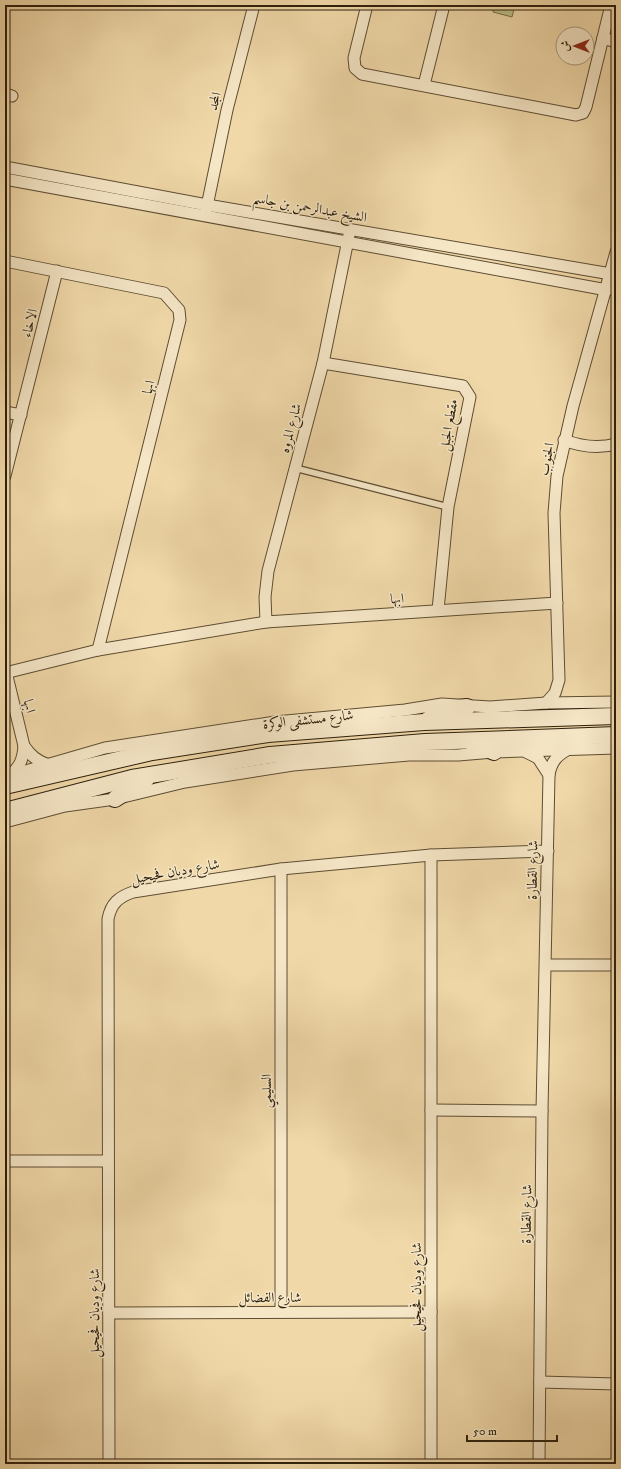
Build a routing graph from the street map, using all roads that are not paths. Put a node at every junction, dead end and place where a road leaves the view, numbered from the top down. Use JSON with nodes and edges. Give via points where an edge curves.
{"nodes":[{"id":1,"x":254,"y":5,"type":"edge"},
{"id":2,"x":366,"y":5,"type":"edge"},
{"id":3,"x":444,"y":5,"type":"edge"},
{"id":4,"x":611,"y":5,"type":"edge"},
{"id":5,"x":612,"y":22,"type":"edge"},
{"id":6,"x":603,"y":38,"type":"junction"},
{"id":7,"x":616,"y":42,"type":"edge"},
{"id":8,"x":424,"y":85,"type":"junction"},
{"id":9,"x":5,"y":167,"type":"edge"},
{"id":10,"x":5,"y":179,"type":"edge"},
{"id":11,"x":206,"y":210,"type":"junction"},
{"id":12,"x":350,"y":229,"type":"junction"},
{"id":13,"x":348,"y":241,"type":"junction"},
{"id":14,"x":616,"y":252,"type":"edge"},
{"id":15,"x":5,"y":261,"type":"edge"},
{"id":16,"x":57,"y":271,"type":"junction"},
{"id":17,"x":611,"y":274,"type":"junction"},
{"id":18,"x":607,"y":290,"type":"junction"},
{"id":19,"x":323,"y":363,"type":"junction"},
{"id":20,"x":5,"y":412,"type":"edge"},
{"id":21,"x":21,"y":415,"type":"junction"},
{"id":22,"x":564,"y":440,"type":"junction"},
{"id":23,"x":616,"y":444,"type":"edge"},
{"id":24,"x":295,"y":468,"type":"junction"},
{"id":25,"x":5,"y":476,"type":"edge"},
{"id":26,"x":448,"y":507,"type":"junction"},
{"id":27,"x":557,"y":604,"type":"junction"},
{"id":28,"x":438,"y":610,"type":"junction"},
{"id":29,"x":266,"y":622,"type":"junction"},
{"id":30,"x":98,"y":650,"type":"junction"},
{"id":31,"x":6,"y":673,"type":"edge"},
{"id":32,"x":559,"y":680,"type":"junction"},
{"id":33,"x":574,"y":702,"type":"junction"},
{"id":34,"x":616,"y":702,"type":"edge"},
{"id":35,"x":546,"y":703,"type":"junction"},
{"id":36,"x":467,"y":706,"type":"junction"},
{"id":37,"x":616,"y":716,"type":"edge"},
{"id":38,"x":424,"y":722,"type":"junction"},
{"id":39,"x":616,"y":735,"type":"edge"},
{"id":40,"x":466,"y":740,"type":"junction"},
{"id":41,"x":24,"y":746,"type":"junction"},
{"id":42,"x":616,"y":748,"type":"edge"},
{"id":43,"x":569,"y":749,"type":"junction"},
{"id":44,"x":494,"y":752,"type":"junction"},
{"id":45,"x":526,"y":752,"type":"junction"},
{"id":46,"x":75,"y":758,"type":"junction"},
{"id":47,"x":105,"y":762,"type":"junction"},
{"id":48,"x":49,"y":765,"type":"junction"},
{"id":49,"x":155,"y":774,"type":"junction"},
{"id":50,"x":549,"y":775,"type":"junction"},
{"id":51,"x":6,"y":780,"type":"edge"},
{"id":52,"x":115,"y":799,"type":"junction"},
{"id":53,"x":5,"y":811,"type":"edge"},
{"id":54,"x":5,"y":822,"type":"edge"},
{"id":55,"x":548,"y":851,"type":"junction"},
{"id":56,"x":430,"y":854,"type":"junction"},
{"id":57,"x":281,"y":869,"type":"junction"},
{"id":58,"x":546,"y":965,"type":"junction"},
{"id":59,"x":616,"y":965,"type":"edge"},
{"id":60,"x":431,"y":1110,"type":"junction"},
{"id":61,"x":542,"y":1111,"type":"junction"},
{"id":62,"x":5,"y":1161,"type":"edge"},
{"id":63,"x":108,"y":1161,"type":"junction"},
{"id":64,"x":281,"y":1312,"type":"junction"},
{"id":65,"x":431,"y":1312,"type":"junction"},
{"id":66,"x":109,"y":1313,"type":"junction"},
{"id":67,"x":540,"y":1382,"type":"junction"},
{"id":68,"x":616,"y":1384,"type":"edge"},
{"id":69,"x":109,"y":1464,"type":"edge"},
{"id":70,"x":431,"y":1464,"type":"edge"},
{"id":71,"x":539,"y":1464,"type":"edge"}],
"edges":[{"from":1,"to":11,"type":"street","name":"المجد","via":[[227,110]]},
{"from":2,"to":8,"type":"street","via":[[354,58],[355,68],[362,74]]},
{"from":3,"to":8,"type":"street"},
{"from":4,"to":5,"type":"street"},
{"from":5,"to":6,"type":"street"},
{"from":6,"to":7,"type":"street"},
{"from":6,"to":8,"type":"street","via":[[586,107],[583,113],[576,115]]},
{"from":9,"to":11,"type":"street","name":"الشيخ عبدالرحمن بن جاسم"},
{"from":10,"to":11,"type":"street","name":"الشيخ عبدالرحمن بن جاسم"},
{"from":11,"to":12,"type":"street","name":"الشيخ عبدالرحمن بن جاسم"},
{"from":11,"to":13,"type":"street","name":"الشيخ عبدالرحمن بن جاسم"},
{"from":12,"to":13,"type":"street","name":"شارع المروه"},
{"from":12,"to":17,"type":"street","name":"الشيخ عبدالرحمن بن جاسم"},
{"from":13,"to":18,"type":"street","name":"الشيخ عبدالرحمن بن جاسم"},
{"from":13,"to":19,"type":"street","name":"شارع المروه"},
{"from":14,"to":17,"type":"street","name":"الجنوب"},
{"from":15,"to":16,"type":"street","name":"ابها"},
{"from":16,"to":21,"type":"street","name":"الاخاء"},
{"from":16,"to":30,"type":"street","name":"ابها","via":[[164,293],[179,310],[180,320]]},
{"from":17,"to":18,"type":"street","name":"الجنوب"},
{"from":18,"to":22,"type":"street","name":"الجنوب"},
{"from":19,"to":24,"type":"street","name":"شارع المروه"},
{"from":19,"to":26,"type":"street","name":"مقطع الجبل","via":[[463,386],[470,397]]},
{"from":20,"to":21,"type":"street"},
{"from":21,"to":25,"type":"street","name":"الاخاء"},
{"from":22,"to":23,"type":"street","via":[[598,448]]},
{"from":22,"to":27,"type":"street","name":"الجنوب","via":[[555,494]]},
{"from":24,"to":26,"type":"lane"},
{"from":24,"to":29,"type":"street","name":"شارع المروه","via":[[268,571]]},
{"from":26,"to":28,"type":"street","name":"مقطع الجبل"},
{"from":27,"to":28,"type":"street","name":"ابها"},
{"from":27,"to":32,"type":"street","name":"الجنوب"},
{"from":28,"to":29,"type":"street","name":"ابها"},
{"from":29,"to":30,"type":"street","name":"ابها"},
{"from":30,"to":31,"type":"street","name":"ابها"},
{"from":31,"to":41,"type":"street","name":"ابها"},
{"from":32,"to":33,"type":"street","name":"الجنوب","via":[[564,693]]},
{"from":32,"to":35,"type":"street","name":"الجنوب","via":[[555,693]]},
{"from":33,"to":34,"type":"street","name":"شارع مستشفى الوكرة"},
{"from":33,"to":35,"type":"street","name":"شارع مستشفى الوكرة"},
{"from":35,"to":36,"type":"street","name":"شارع مستشفى الوكرة"},
{"from":36,"to":38,"type":"street","via":[[439,713]]},
{"from":36,"to":46,"type":"street","name":"شارع مستشفى الوكرة","via":[[433,705],[275,722],[105,748]]},
{"from":37,"to":38,"type":"street","name":"شارع مستشفى الوكرة"},
{"from":38,"to":47,"type":"street","name":"شارع مستشفى الوكرة","via":[[268,734]]},
{"from":39,"to":40,"type":"street"},
{"from":40,"to":44,"type":"street"},
{"from":40,"to":49,"type":"street","via":[[301,752]]},
{"from":41,"to":48,"type":"street","name":"ابها","via":[[39,762]]},
{"from":41,"to":51,"type":"street","name":"ابها","via":[[23,758],[18,768]]},
{"from":42,"to":43,"type":"street"},
{"from":43,"to":45,"type":"street"},
{"from":43,"to":50,"type":"street","name":"شارع القطارة","via":[[562,752],[553,762]]},
{"from":44,"to":45,"type":"street"},
{"from":44,"to":52,"type":"street","via":[[409,755],[293,765],[192,781]]},
{"from":45,"to":50,"type":"street","via":[[538,758]]},
{"from":46,"to":47,"type":"street"},
{"from":46,"to":48,"type":"street","name":"شارع مستشفى الوكرة"},
{"from":47,"to":51,"type":"street","name":"شارع مستشفى الوكرة"},
{"from":48,"to":51,"type":"street","name":"شارع مستشفى الوكرة"},
{"from":49,"to":52,"type":"street"},
{"from":49,"to":53,"type":"street"},
{"from":50,"to":55,"type":"street","name":"شارع القطارة"},
{"from":52,"to":54,"type":"street","via":[[65,806]]},
{"from":55,"to":56,"type":"street","name":"شارع وديان فحيحيل"},
{"from":55,"to":58,"type":"street","name":"شارع القطارة"},
{"from":56,"to":57,"type":"street","name":"شارع وديان فحيحيل"},
{"from":56,"to":60,"type":"street","name":"شارع وديان فحيحيل"},
{"from":57,"to":63,"type":"street","name":"شارع وديان فحيحيل","via":[[133,892],[118,899],[110,910]]},
{"from":57,"to":64,"type":"street","name":"السليمي"},
{"from":58,"to":59,"type":"street"},
{"from":58,"to":61,"type":"street","name":"شارع القطارة"},
{"from":60,"to":61,"type":"street"},
{"from":60,"to":65,"type":"street","name":"شارع وديان فحيحيل"},
{"from":61,"to":67,"type":"street","name":"شارع القطارة"},
{"from":62,"to":63,"type":"street"},
{"from":63,"to":66,"type":"street","name":"شارع وديان فحيحيل"},
{"from":64,"to":65,"type":"street","name":"شارع الفضائل"},
{"from":64,"to":66,"type":"street","name":"شارع الفضائل"},
{"from":65,"to":70,"type":"street","name":"شارع وديان فحيحيل"},
{"from":66,"to":69,"type":"street","name":"شارع وديان فحيحيل"},
{"from":67,"to":68,"type":"street"},
{"from":67,"to":71,"type":"street","name":"شارع القطارة"}]}
